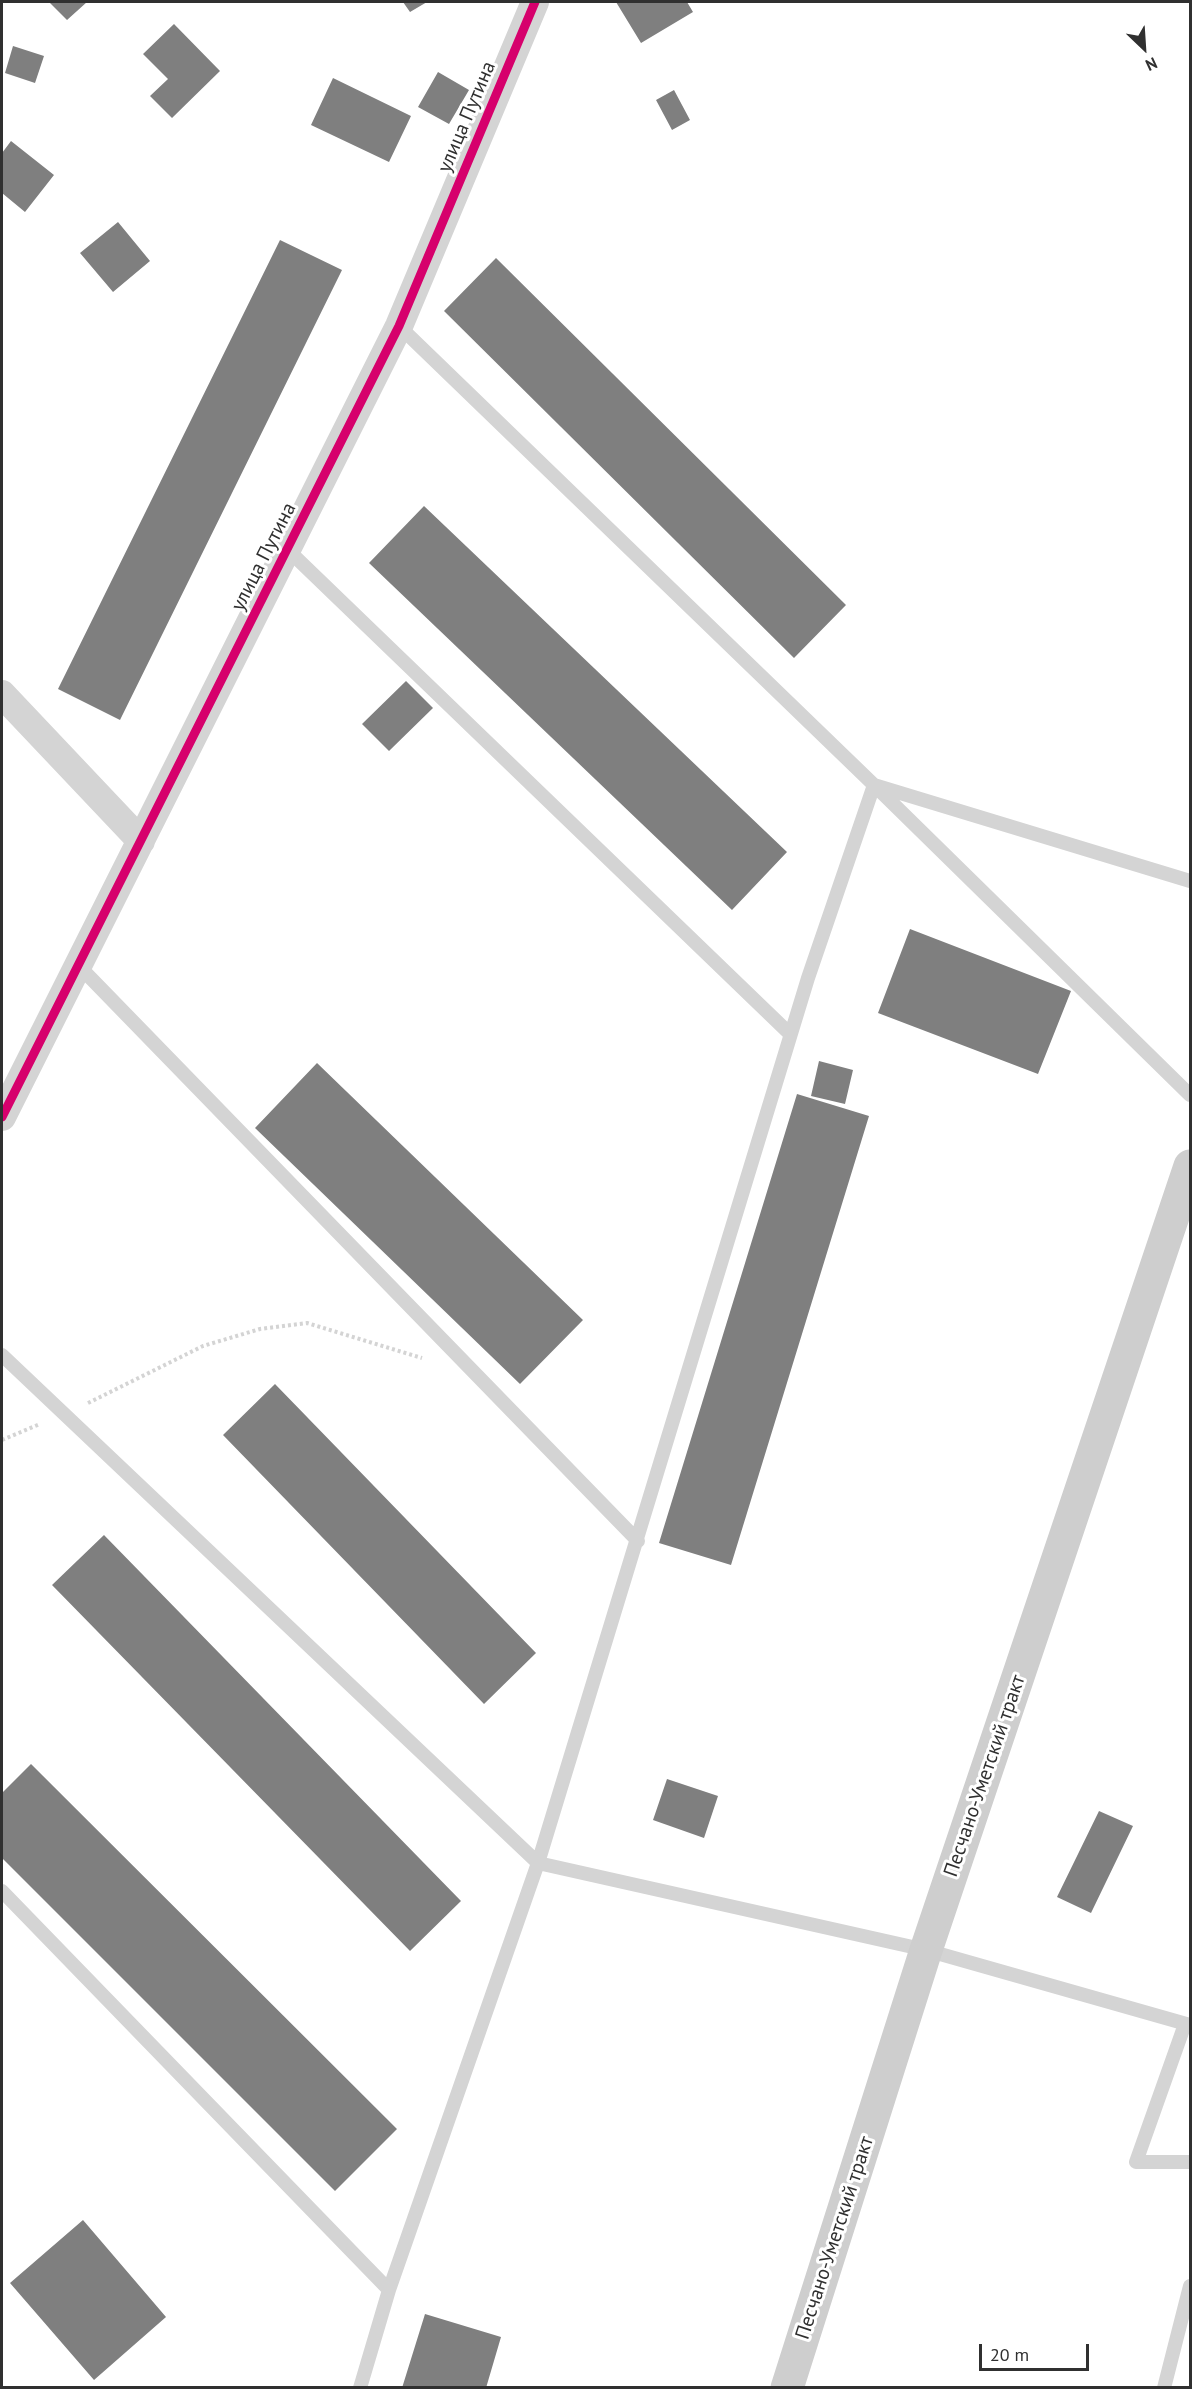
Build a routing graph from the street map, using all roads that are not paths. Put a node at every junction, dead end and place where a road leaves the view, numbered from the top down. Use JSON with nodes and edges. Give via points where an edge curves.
{"nodes":[{"id":1,"x":535,"y":2,"type":"edge"},
{"id":2,"x":399,"y":326,"type":"junction"},
{"id":3,"x":287,"y":549,"type":"junction"},
{"id":4,"x":2,"y":694,"type":"edge"},
{"id":5,"x":874,"y":784,"type":"junction"},
{"id":6,"x":141,"y":841,"type":"junction"},
{"id":7,"x":1191,"y":881,"type":"edge"},
{"id":8,"x":78,"y":965,"type":"junction"},
{"id":9,"x":790,"y":1034,"type":"junction"},
{"id":10,"x":1191,"y":1095,"type":"edge"},
{"id":11,"x":2,"y":1117,"type":"edge"},
{"id":12,"x":1191,"y":1166,"type":"edge"},
{"id":13,"x":2,"y":1355,"type":"edge"},
{"id":14,"x":638,"y":1541,"type":"junction"},
{"id":15,"x":537,"y":1863,"type":"junction"},
{"id":16,"x":2,"y":1891,"type":"edge"},
{"id":17,"x":926,"y":1950,"type":"junction"},
{"id":18,"x":1188,"y":2024,"type":"edge"},
{"id":19,"x":1191,"y":2162,"type":"edge"},
{"id":20,"x":1191,"y":2286,"type":"edge"},
{"id":21,"x":389,"y":2290,"type":"junction"},
{"id":22,"x":360,"y":2388,"type":"edge"},
{"id":23,"x":787,"y":2388,"type":"edge"},
{"id":24,"x":1164,"y":2388,"type":"edge"}],
"edges":[{"from":1,"to":2,"type":"street","name":"улица Путина"},
{"from":2,"to":3,"type":"street","name":"улица Путина"},
{"from":2,"to":5,"type":"lane"},
{"from":3,"to":6,"type":"street","name":"улица Путина"},
{"from":3,"to":9,"type":"lane"},
{"from":4,"to":6,"type":"street"},
{"from":5,"to":7,"type":"lane"},
{"from":5,"to":9,"type":"lane"},
{"from":5,"to":10,"type":"lane"},
{"from":6,"to":8,"type":"street","name":"улица Путина"},
{"from":8,"to":11,"type":"street","name":"улица Путина"},
{"from":8,"to":14,"type":"lane"},
{"from":9,"to":14,"type":"lane"},
{"from":12,"to":17,"type":"main road","name":"Песчано-Уметский тракт"},
{"from":13,"to":15,"type":"lane"},
{"from":14,"to":15,"type":"lane"},
{"from":15,"to":17,"type":"lane"},
{"from":15,"to":21,"type":"lane"},
{"from":16,"to":21,"type":"lane"},
{"from":17,"to":18,"type":"lane"},
{"from":17,"to":23,"type":"main road","name":"Песчано-Уметский тракт"},
{"from":18,"to":19,"type":"lane","via":[[1136,2162]]},
{"from":20,"to":24,"type":"lane"},
{"from":21,"to":22,"type":"lane"}]}
